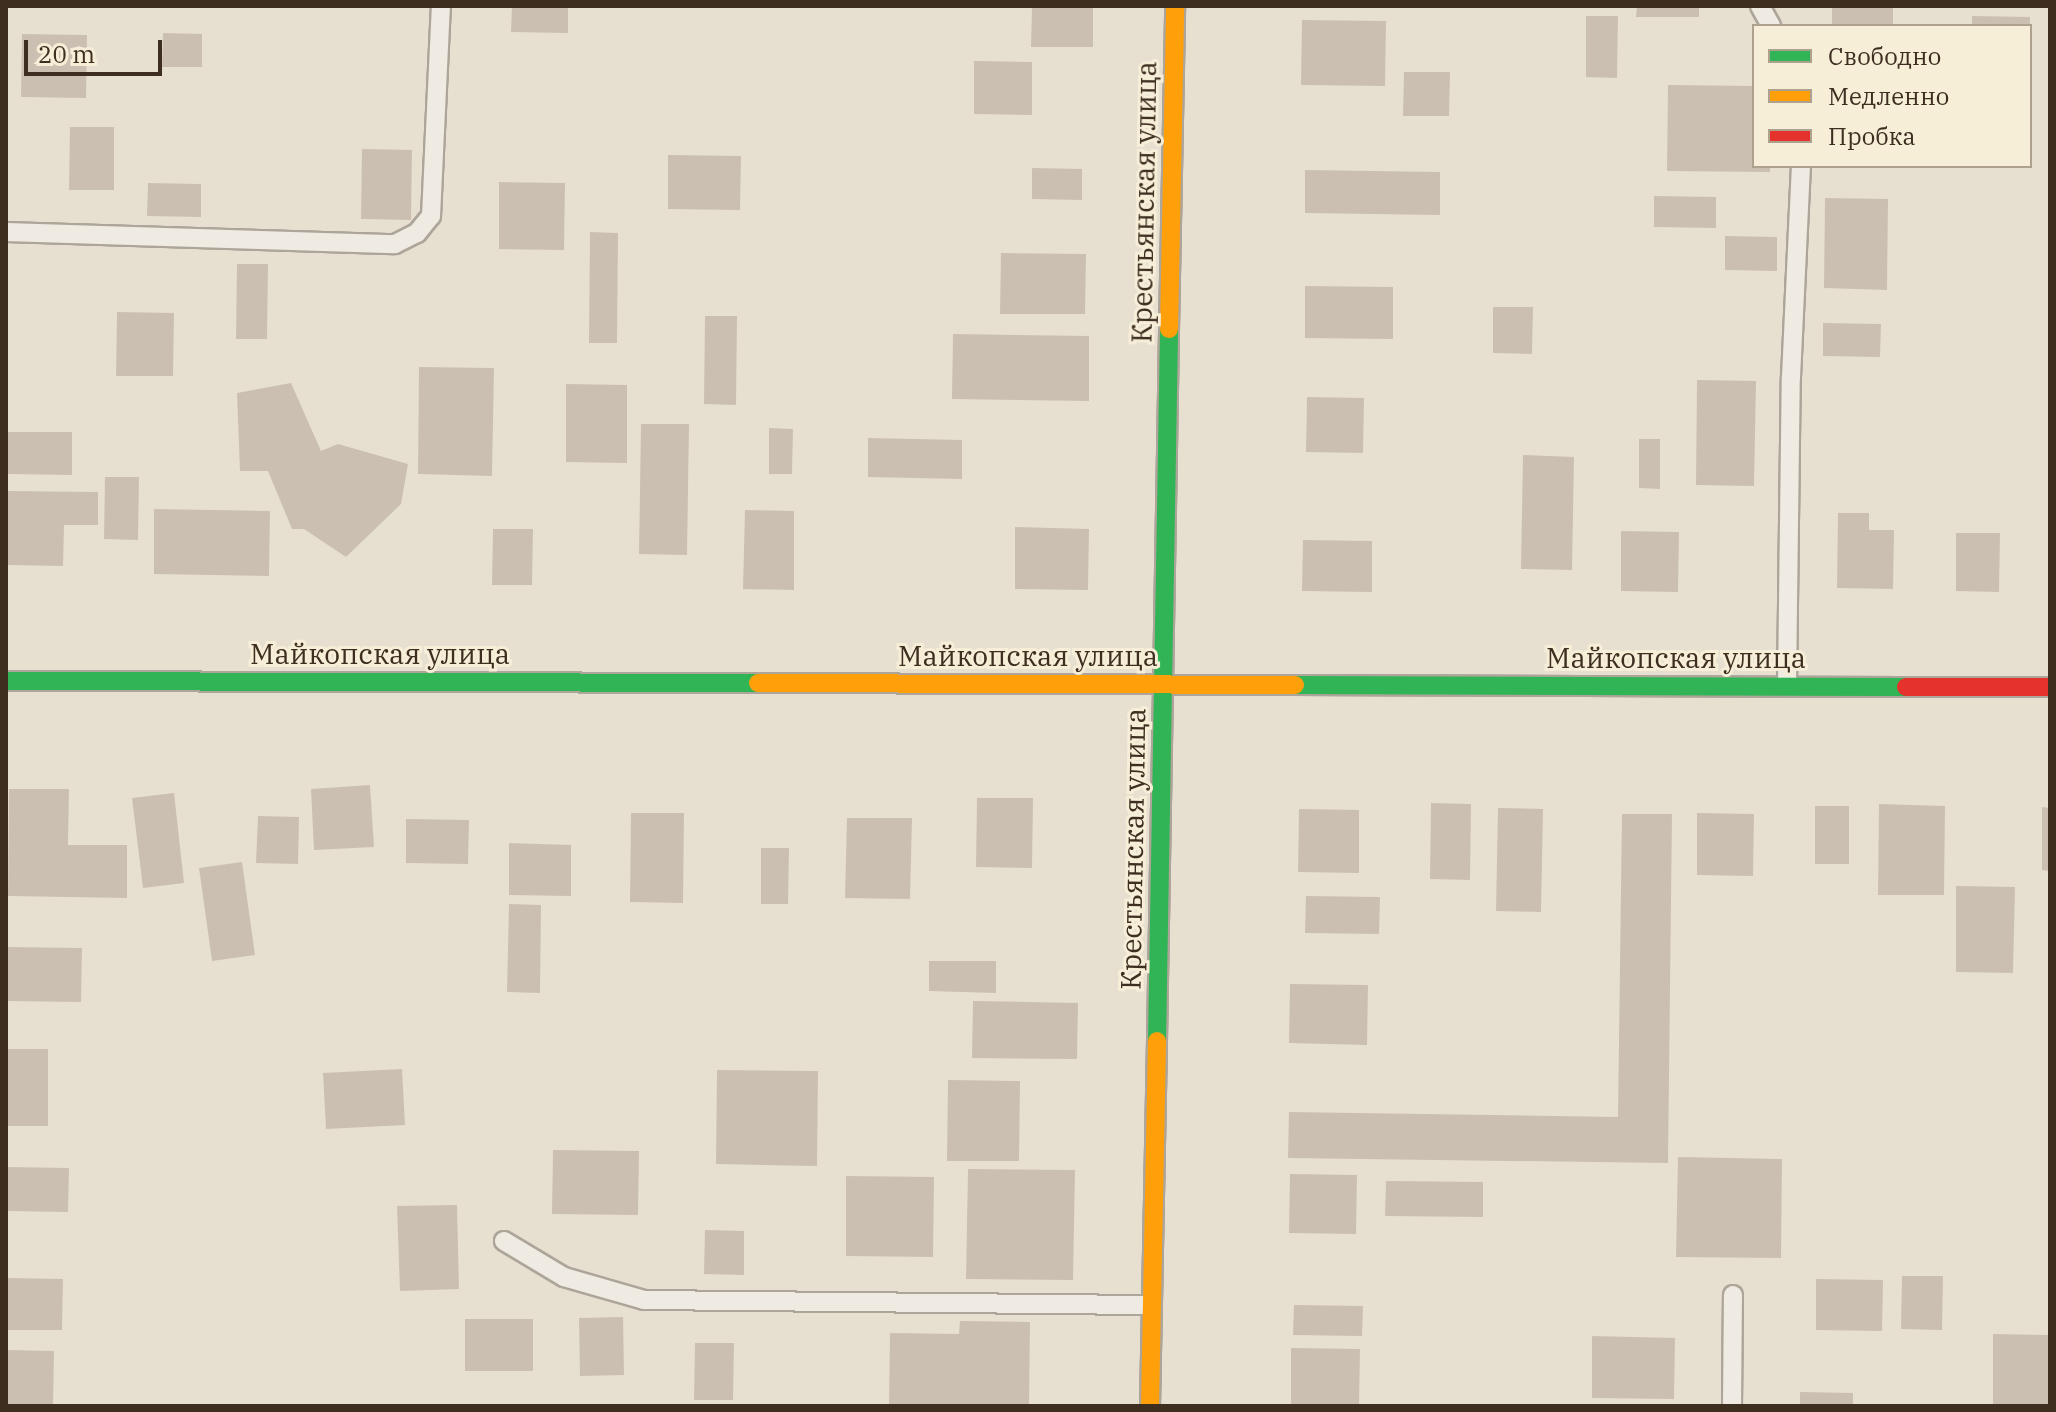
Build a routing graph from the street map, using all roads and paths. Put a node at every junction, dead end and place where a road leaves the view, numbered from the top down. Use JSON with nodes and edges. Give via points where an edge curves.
{"nodes":[{"id":1,"x":441,"y":6,"type":"edge"},
{"id":2,"x":1175,"y":6,"type":"edge"},
{"id":3,"x":1760,"y":6,"type":"edge"},
{"id":4,"x":1770,"y":24,"type":"edge"},
{"id":5,"x":1801,"y":168,"type":"edge"},
{"id":6,"x":6,"y":232,"type":"edge"},
{"id":7,"x":6,"y":681,"type":"edge"},
{"id":8,"x":1165,"y":685,"type":"junction"},
{"id":9,"x":1787,"y":686,"type":"junction"},
{"id":10,"x":2050,"y":687,"type":"edge"},
{"id":11,"x":504,"y":1241,"type":"dead end"},
{"id":12,"x":1733,"y":1295,"type":"dead end"},
{"id":13,"x":1150,"y":1305,"type":"junction"},
{"id":14,"x":1150,"y":1406,"type":"edge"},
{"id":15,"x":1732,"y":1406,"type":"edge"}],
"edges":[{"from":1,"to":6,"type":"lane","via":[[431,216],[417,233],[395,244]]},
{"from":2,"to":8,"type":"street","name":"Крестьянская улица"},
{"from":3,"to":4,"type":"lane"},
{"from":5,"to":9,"type":"lane","via":[[1791,377]]},
{"from":7,"to":8,"type":"street","name":"Майкопская улица"},
{"from":8,"to":9,"type":"street","name":"Майкопская улица"},
{"from":8,"to":13,"type":"street","name":"Крестьянская улица"},
{"from":9,"to":10,"type":"street","name":"Майкопская улица"},
{"from":11,"to":13,"type":"lane","via":[[564,1277],[644,1300]]},
{"from":12,"to":15,"type":"lane"},
{"from":13,"to":14,"type":"street","name":"Крестьянская улица"}]}
